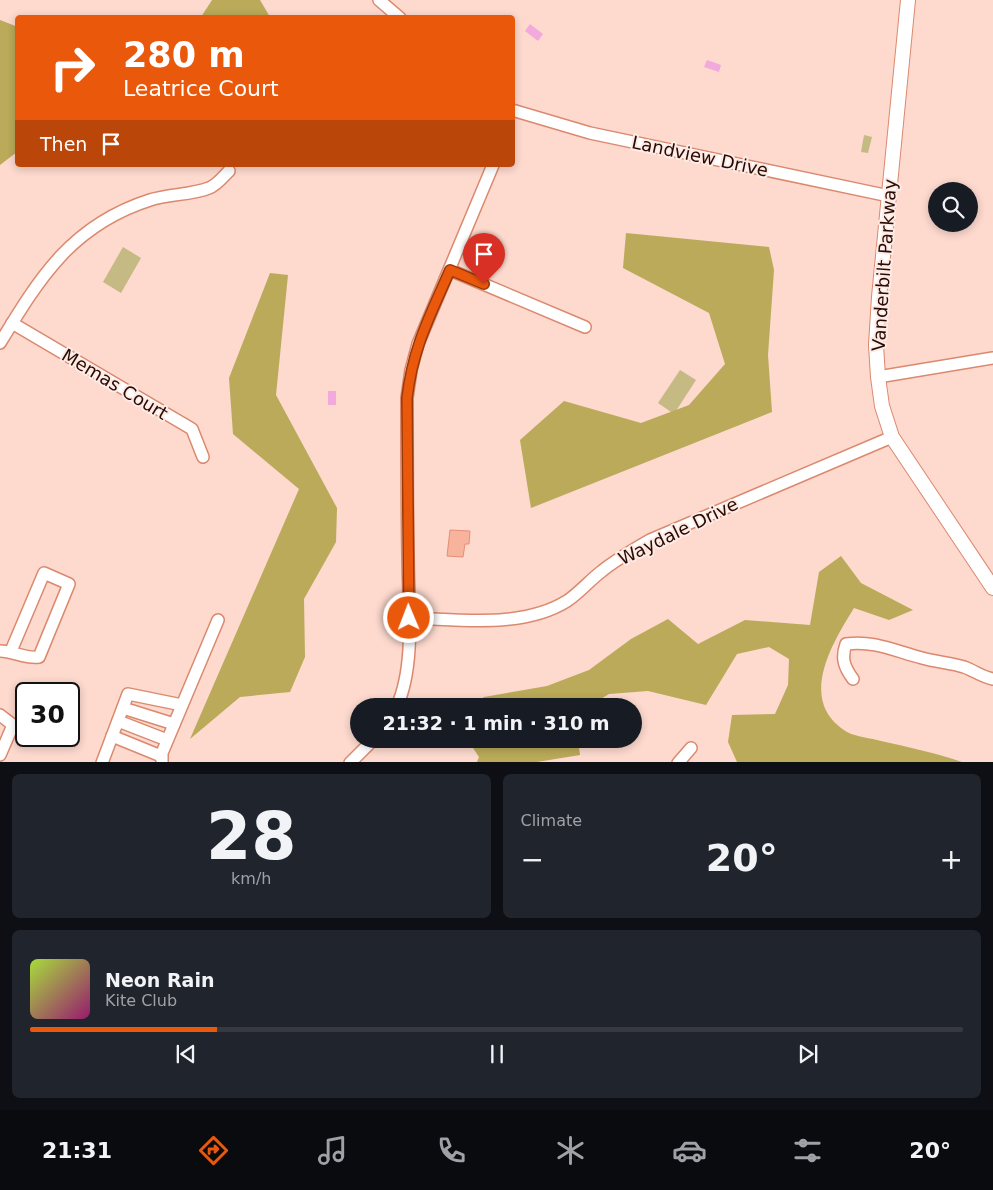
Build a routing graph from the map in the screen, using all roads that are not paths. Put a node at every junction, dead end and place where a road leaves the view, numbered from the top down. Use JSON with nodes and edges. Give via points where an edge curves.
{"nodes":[{"id":1,"x":379,"y":0,"type":"edge"},
{"id":2,"x":908,"y":0,"type":"edge"},
{"id":3,"x":396,"y":15,"type":"edge"},
{"id":4,"x":515,"y":114,"type":"edge"},
{"id":5,"x":492,"y":167,"type":"edge"},
{"id":6,"x":229,"y":171,"type":"dead end"},
{"id":7,"x":889,"y":196,"type":"junction"},
{"id":8,"x":450,"y":270,"type":"junction"},
{"id":9,"x":12,"y":323,"type":"junction"},
{"id":10,"x":586,"y":327,"type":"dead end"},
{"id":11,"x":0,"y":343,"type":"edge"},
{"id":12,"x":993,"y":358,"type":"edge"},
{"id":13,"x":878,"y":377,"type":"junction"},
{"id":14,"x":892,"y":437,"type":"junction"},
{"id":15,"x":203,"y":457,"type":"dead end"},
{"id":16,"x":993,"y":588,"type":"edge"},
{"id":17,"x":409,"y":618,"type":"junction"},
{"id":18,"x":218,"y":620,"type":"dead end"},
{"id":19,"x":6,"y":651,"type":"edge"},
{"id":20,"x":993,"y":678,"type":"edge"},
{"id":21,"x":853,"y":679,"type":"dead end"},
{"id":22,"x":401,"y":698,"type":"edge"},
{"id":23,"x":182,"y":705,"type":"junction"},
{"id":24,"x":122,"y":708,"type":"junction"},
{"id":25,"x":0,"y":716,"type":"edge"},
{"id":26,"x":118,"y":721,"type":"junction"},
{"id":27,"x":174,"y":724,"type":"junction"},
{"id":28,"x":112,"y":736,"type":"junction"},
{"id":29,"x":167,"y":740,"type":"junction"},
{"id":30,"x":365,"y":748,"type":"edge"},
{"id":31,"x":691,"y":748,"type":"dead end"},
{"id":32,"x":0,"y":755,"type":"edge"},
{"id":33,"x":161,"y":759,"type":"edge"},
{"id":34,"x":102,"y":762,"type":"edge"},
{"id":35,"x":350,"y":762,"type":"edge"},
{"id":36,"x":678,"y":762,"type":"edge"}],
"edges":[{"from":1,"to":3,"type":"street"},
{"from":2,"to":7,"type":"main road","name":"Vanderbilt Parkway"},
{"from":4,"to":7,"type":"street","name":"Landview Drive","via":[[590,133]]},
{"from":5,"to":8,"type":"street"},
{"from":6,"to":9,"type":"street","via":[[211,188],[150,200],[116,214],[91,230],[54,262]]},
{"from":7,"to":13,"type":"main road","name":"Vanderbilt Parkway","via":[[878,297]]},
{"from":8,"to":10,"type":"street"},
{"from":8,"to":17,"type":"street","via":[[418,344],[407,398]]},
{"from":9,"to":11,"type":"street"},
{"from":9,"to":15,"type":"street","name":"Memas Court","via":[[192,429]]},
{"from":12,"to":13,"type":"street"},
{"from":13,"to":14,"type":"main road","name":"Vanderbilt Parkway","via":[[882,406]]},
{"from":14,"to":16,"type":"main road","name":"Vanderbilt Parkway"},
{"from":14,"to":17,"type":"street","name":"Waydale Drive","via":[[650,540],[625,554],[568,600],[549,610],[531,616],[505,618]]},
{"from":17,"to":22,"type":"street","via":[[407,671]]},
{"from":18,"to":23,"type":"street"},
{"from":19,"to":19,"type":"street","via":[[44,573],[69,584],[39,657]]},
{"from":20,"to":21,"type":"street","via":[[874,643],[859,642],[846,644],[842,654]]},
{"from":23,"to":24,"type":"street","via":[[128,694]]},
{"from":23,"to":27,"type":"street"},
{"from":24,"to":26,"type":"street"},
{"from":24,"to":27,"type":"street"},
{"from":25,"to":32,"type":"street","via":[[13,725]]},
{"from":26,"to":28,"type":"street"},
{"from":26,"to":29,"type":"street"},
{"from":27,"to":29,"type":"street"},
{"from":28,"to":33,"type":"street"},
{"from":28,"to":34,"type":"street"},
{"from":29,"to":33,"type":"street"},
{"from":30,"to":35,"type":"street"},
{"from":31,"to":36,"type":"street"}]}
